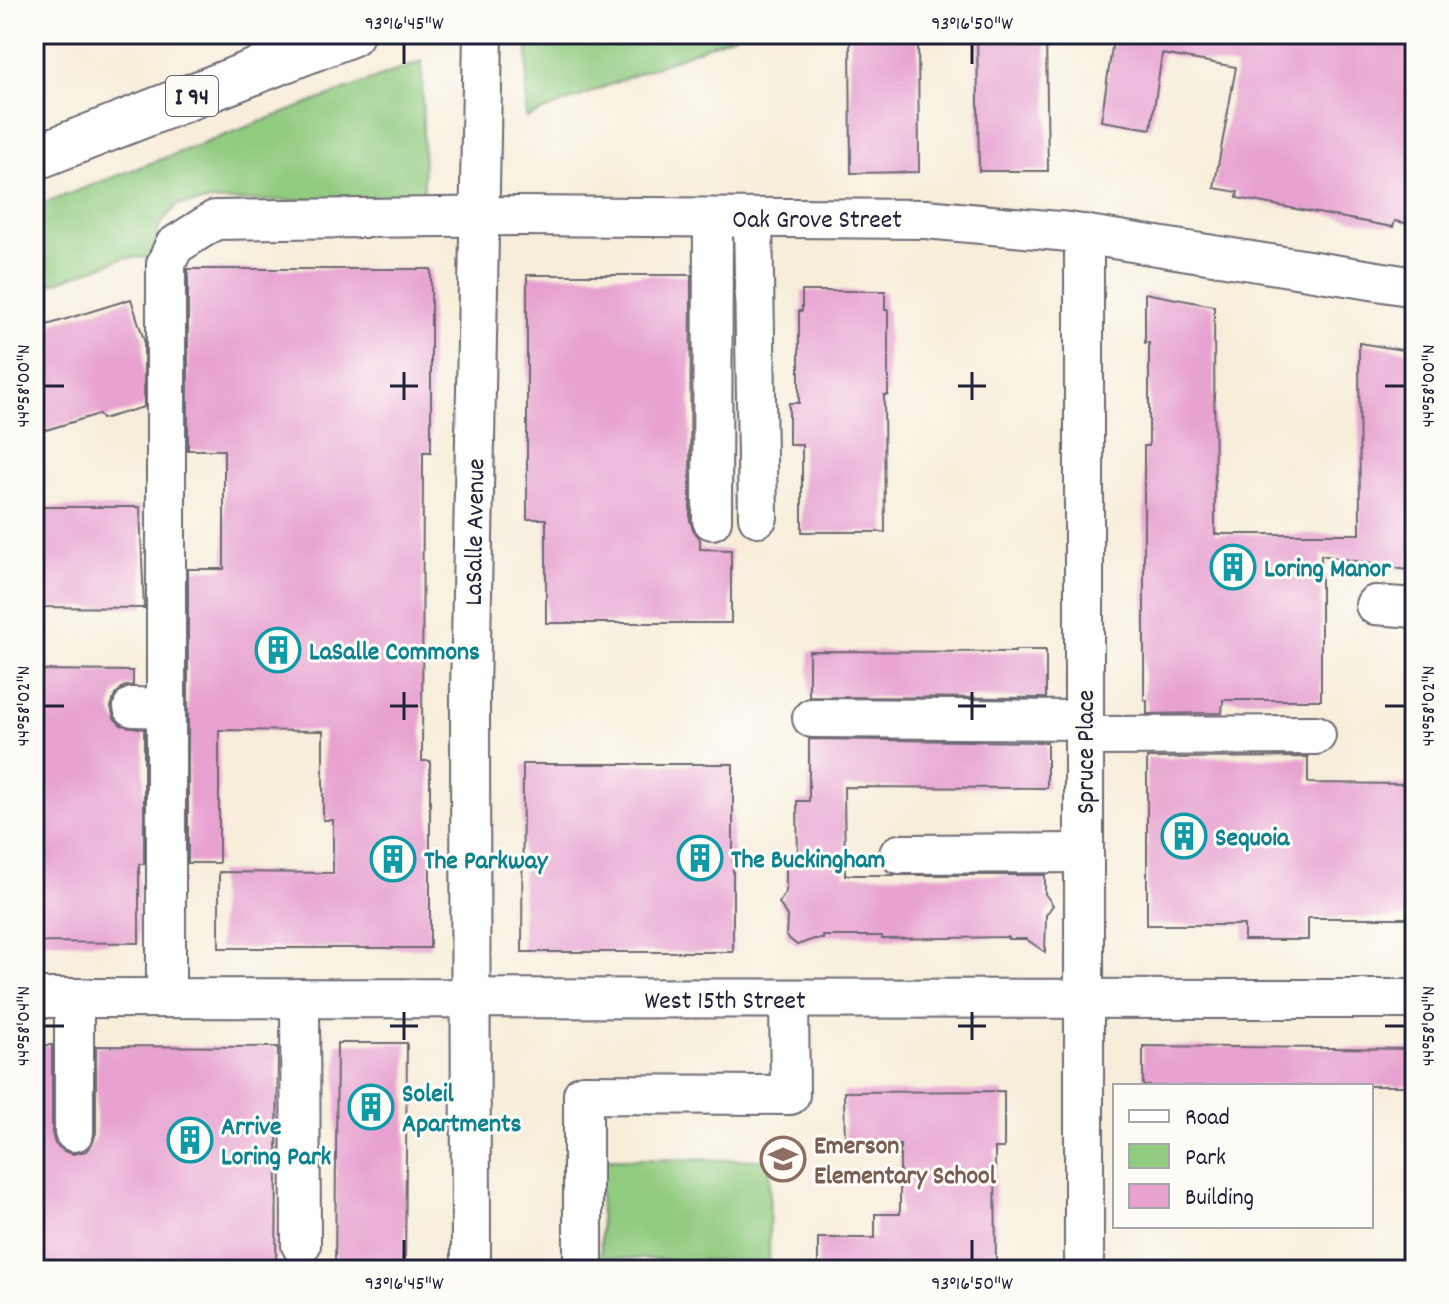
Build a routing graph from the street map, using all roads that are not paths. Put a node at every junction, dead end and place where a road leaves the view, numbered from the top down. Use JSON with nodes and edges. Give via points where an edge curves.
{"nodes":[{"id":1,"x":351,"y":34,"type":"edge"},
{"id":2,"x":483,"y":34,"type":"edge"},
{"id":3,"x":34,"y":158,"type":"edge"},
{"id":4,"x":479,"y":218,"type":"junction"},
{"id":5,"x":713,"y":218,"type":"junction"},
{"id":6,"x":753,"y":218,"type":"junction"},
{"id":7,"x":1084,"y":234,"type":"junction"},
{"id":8,"x":1415,"y":287,"type":"edge"},
{"id":9,"x":758,"y":517,"type":"dead end"},
{"id":10,"x":712,"y":520,"type":"dead end"},
{"id":11,"x":1375,"y":605,"type":"dead end"},
{"id":12,"x":1415,"y":608,"type":"edge"},
{"id":13,"x":812,"y":718,"type":"dead end"},
{"id":14,"x":1084,"y":728,"type":"junction"},
{"id":15,"x":1316,"y":735,"type":"dead end"},
{"id":16,"x":1084,"y":853,"type":"junction"},
{"id":17,"x":899,"y":854,"type":"dead end"},
{"id":18,"x":34,"y":998,"type":"edge"},
{"id":19,"x":74,"y":998,"type":"junction"},
{"id":20,"x":166,"y":998,"type":"junction"},
{"id":21,"x":300,"y":998,"type":"junction"},
{"id":22,"x":471,"y":999,"type":"junction"},
{"id":23,"x":789,"y":999,"type":"junction"},
{"id":24,"x":1415,"y":999,"type":"edge"},
{"id":25,"x":1084,"y":1000,"type":"junction"},
{"id":26,"x":74,"y":1132,"type":"dead end"},
{"id":27,"x":301,"y":1245,"type":"dead end"},
{"id":28,"x":471,"y":1270,"type":"edge"},
{"id":29,"x":583,"y":1270,"type":"edge"},
{"id":30,"x":1084,"y":1270,"type":"edge"}],
"edges":[{"from":1,"to":3,"type":"highway","number":"I 94"},
{"from":2,"to":4,"type":"street","name":"LaSalle Avenue"},
{"from":4,"to":5,"type":"street","name":"Oak Grove Street"},
{"from":4,"to":20,"type":"street","name":"Oak Grove Street","via":[[215,220],[174,246],[166,264],[150,708]]},
{"from":4,"to":22,"type":"street","name":"LaSalle Avenue","via":[[470,693]]},
{"from":5,"to":6,"type":"street","name":"Oak Grove Street"},
{"from":5,"to":10,"type":"street"},
{"from":6,"to":7,"type":"street","name":"Oak Grove Street","via":[[925,219]]},
{"from":6,"to":9,"type":"street"},
{"from":7,"to":8,"type":"street","name":"Oak Grove Street"},
{"from":7,"to":14,"type":"street","name":"Spruce Place"},
{"from":11,"to":12,"type":"street"},
{"from":13,"to":14,"type":"street"},
{"from":14,"to":15,"type":"street"},
{"from":14,"to":16,"type":"street","name":"Spruce Place"},
{"from":16,"to":17,"type":"street"},
{"from":16,"to":25,"type":"street","name":"Spruce Place"},
{"from":18,"to":19,"type":"street","name":"West 15th Street"},
{"from":19,"to":20,"type":"street","name":"West 15th Street"},
{"from":19,"to":26,"type":"street"},
{"from":20,"to":21,"type":"street","name":"West 15th Street"},
{"from":21,"to":22,"type":"street","name":"West 15th Street"},
{"from":21,"to":27,"type":"street","via":[[289,1201]]},
{"from":22,"to":23,"type":"street","name":"West 15th Street"},
{"from":22,"to":28,"type":"street","name":"LaSalle Avenue"},
{"from":23,"to":25,"type":"street","name":"West 15th Street"},
{"from":23,"to":29,"type":"street","via":[[790,1095],[583,1094]]},
{"from":24,"to":25,"type":"street","name":"West 15th Street"},
{"from":25,"to":30,"type":"street","name":"Spruce Place"}]}
